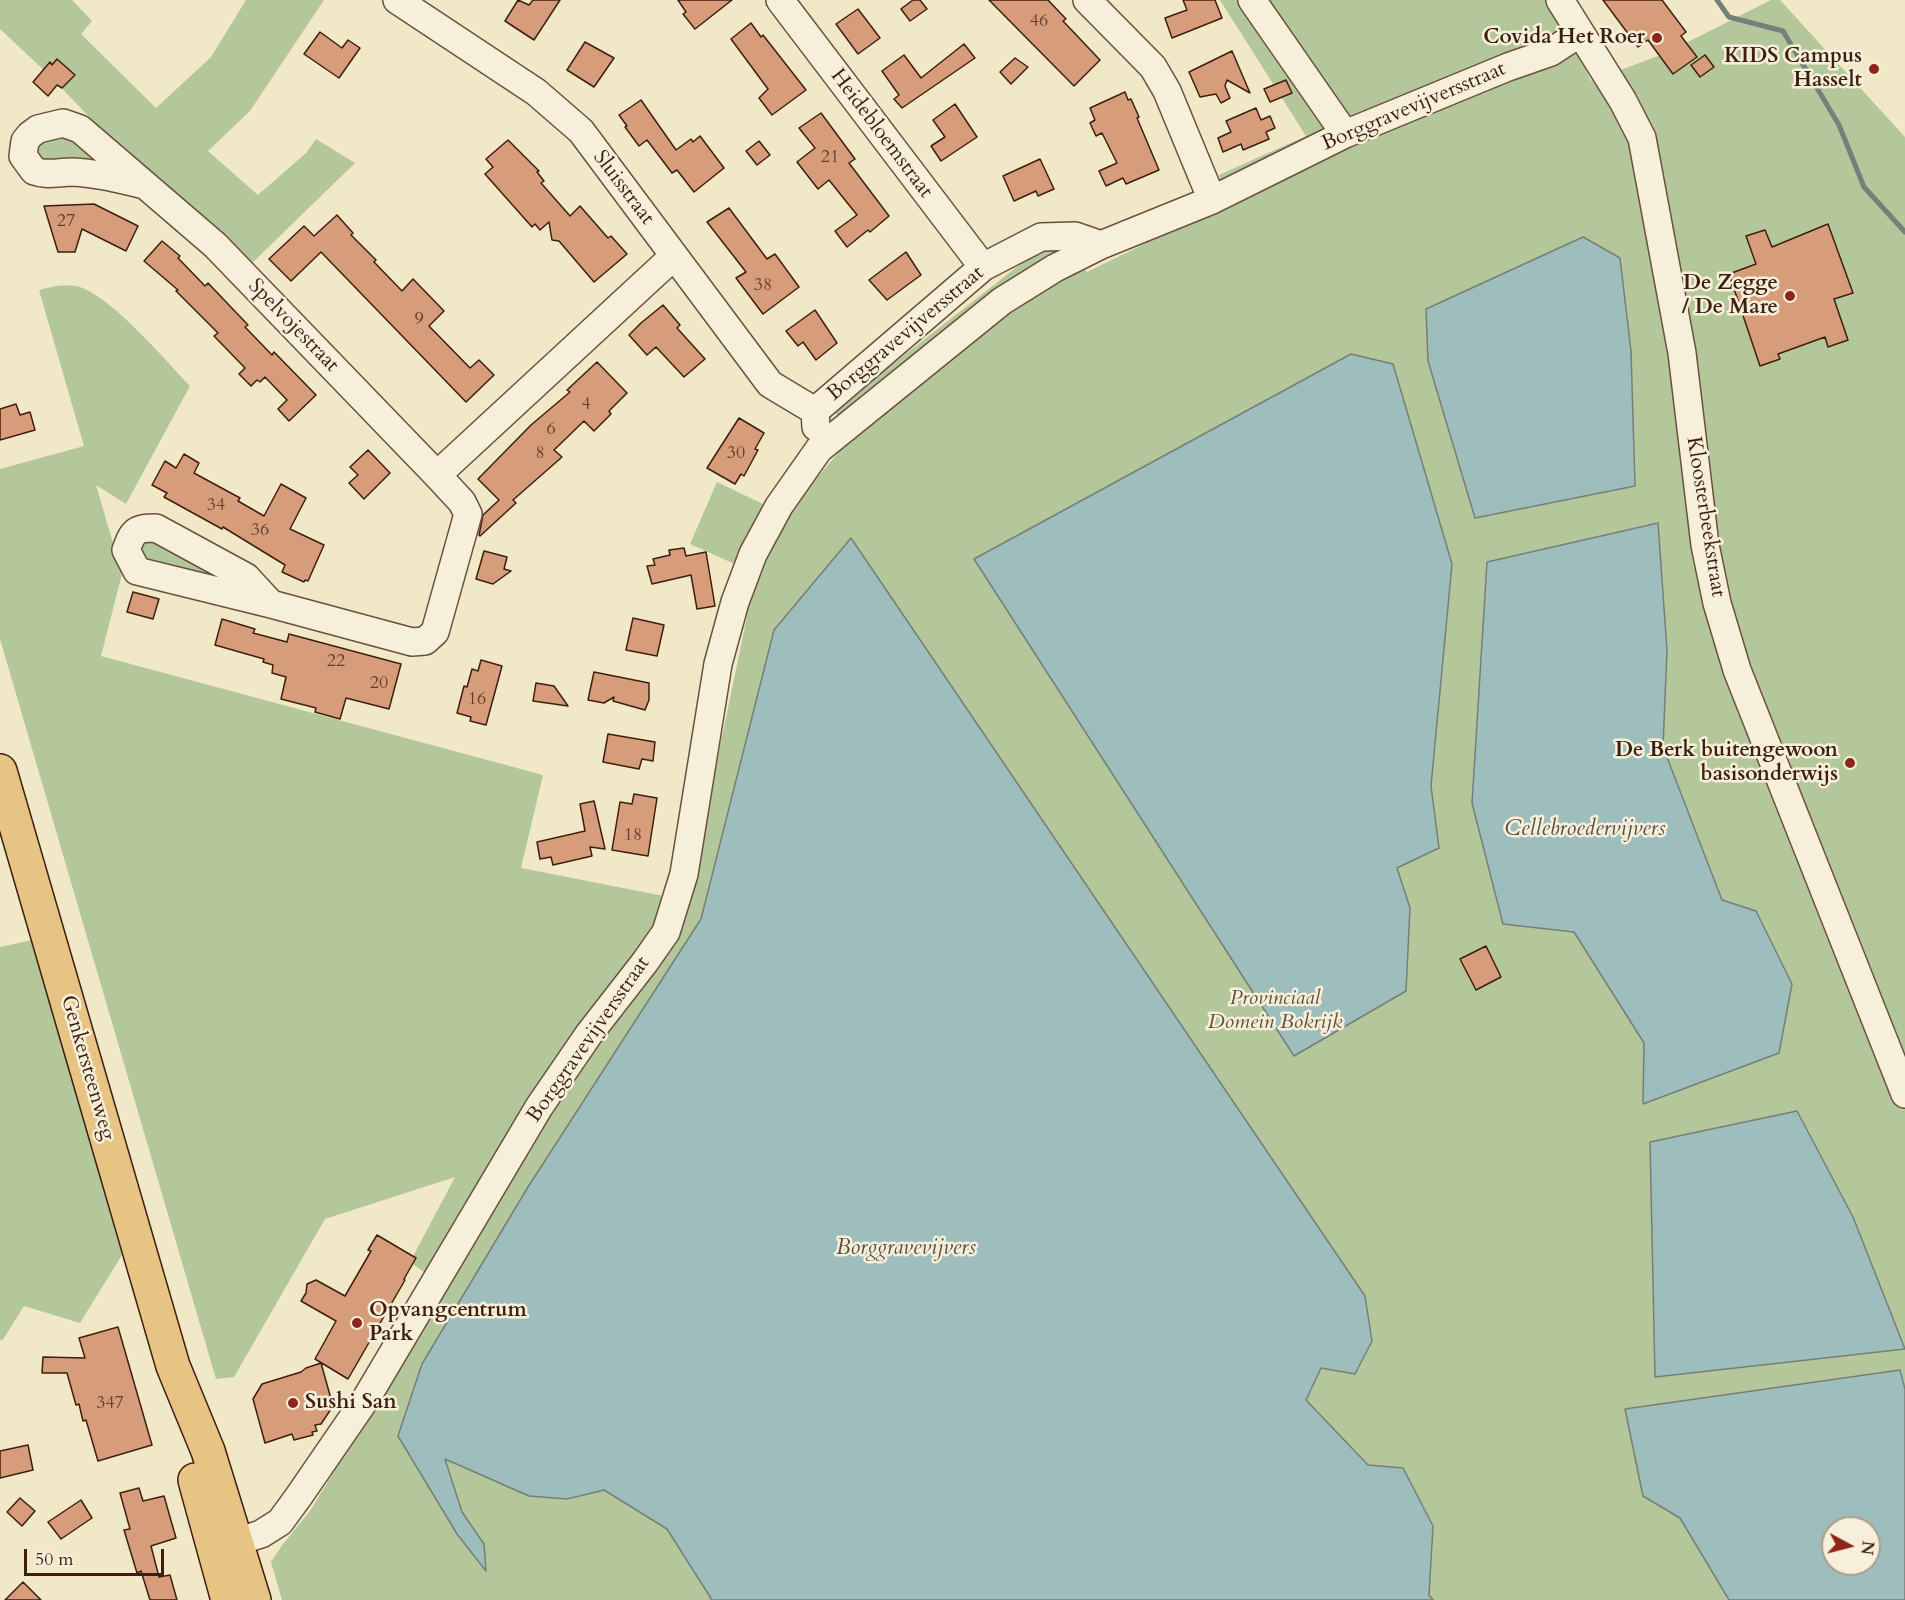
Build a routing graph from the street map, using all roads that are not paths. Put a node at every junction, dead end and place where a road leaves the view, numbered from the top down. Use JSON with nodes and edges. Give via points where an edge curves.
{"nodes":[{"id":1,"x":397,"y":0,"type":"edge"},
{"id":2,"x":780,"y":0,"type":"edge"},
{"id":3,"x":1088,"y":0,"type":"edge"},
{"id":4,"x":1252,"y":0,"type":"edge"},
{"id":5,"x":1560,"y":0,"type":"edge"},
{"id":6,"x":1581,"y":33,"type":"junction"},
{"id":7,"x":1346,"y":134,"type":"junction"},
{"id":8,"x":144,"y":185,"type":"dead end"},
{"id":9,"x":1212,"y":200,"type":"junction"},
{"id":10,"x":1101,"y":245,"type":"junction"},
{"id":11,"x":674,"y":256,"type":"junction"},
{"id":12,"x":983,"y":267,"type":"junction"},
{"id":13,"x":815,"y":411,"type":"junction"},
{"id":14,"x":819,"y":449,"type":"junction"},
{"id":15,"x":437,"y":475,"type":"junction"},
{"id":16,"x":271,"y":604,"type":"junction"},
{"id":17,"x":0,"y":771,"type":"edge"},
{"id":18,"x":1905,"y":1094,"type":"edge"},
{"id":19,"x":225,"y":1545,"type":"junction"},
{"id":20,"x":228,"y":1600,"type":"edge"},
{"id":21,"x":254,"y":1600,"type":"edge"}],
"edges":[{"from":1,"to":11,"type":"street","name":"Sluisstraat","via":[[536,92],[581,131]]},
{"from":2,"to":12,"type":"street","name":"Heidebloemstraat"},
{"from":3,"to":9,"type":"street","via":[[1153,67]]},
{"from":4,"to":7,"type":"street"},
{"from":5,"to":6,"type":"street"},
{"from":6,"to":7,"type":"street","name":"Borggravevijversstraat","via":[[1551,52]]},
{"from":6,"to":18,"type":"street","name":"Kloosterbeekstraat","via":[[1642,138],[1682,353],[1705,545],[1737,670]]},
{"from":7,"to":9,"type":"street","name":"Borggravevijversstraat"},
{"from":8,"to":15,"type":"street","name":"Spelvojestraat","via":[[215,245]]},
{"from":9,"to":10,"type":"street","name":"Borggravevijversstraat"},
{"from":10,"to":12,"type":"street","name":"Borggravevijversstraat","via":[[1075,236],[1041,237]]},
{"from":10,"to":14,"type":"street","name":"Borggravevijversstraat","via":[[1002,301]]},
{"from":11,"to":13,"type":"street","name":"Sluisstraat","via":[[770,384]]},
{"from":11,"to":15,"type":"street"},
{"from":12,"to":13,"type":"street","name":"Borggravevijversstraat"},
{"from":13,"to":14,"type":"street","name":"Borggravevijversstraat"},
{"from":14,"to":19,"type":"street","name":"Borggravevijversstraat","via":[[758,544],[735,602],[718,664],[684,874],[666,932],[539,1107],[367,1397],[299,1497],[280,1522],[261,1534]]},
{"from":15,"to":16,"type":"street","name":"Spelvojestraat","via":[[468,514],[435,632],[425,641],[412,642]]},
{"from":16,"to":16,"type":"street","name":"Spelvojestraat","via":[[137,571],[126,550],[132,535],[141,528],[156,528],[246,577]]},
{"from":17,"to":19,"type":"main road","name":"Genkersteenweg","via":[[173,1366],[208,1450]]},
{"from":19,"to":20,"type":"main road","name":"Genkersteenweg"},
{"from":19,"to":21,"type":"main road","name":"Genkersteenweg"}]}
